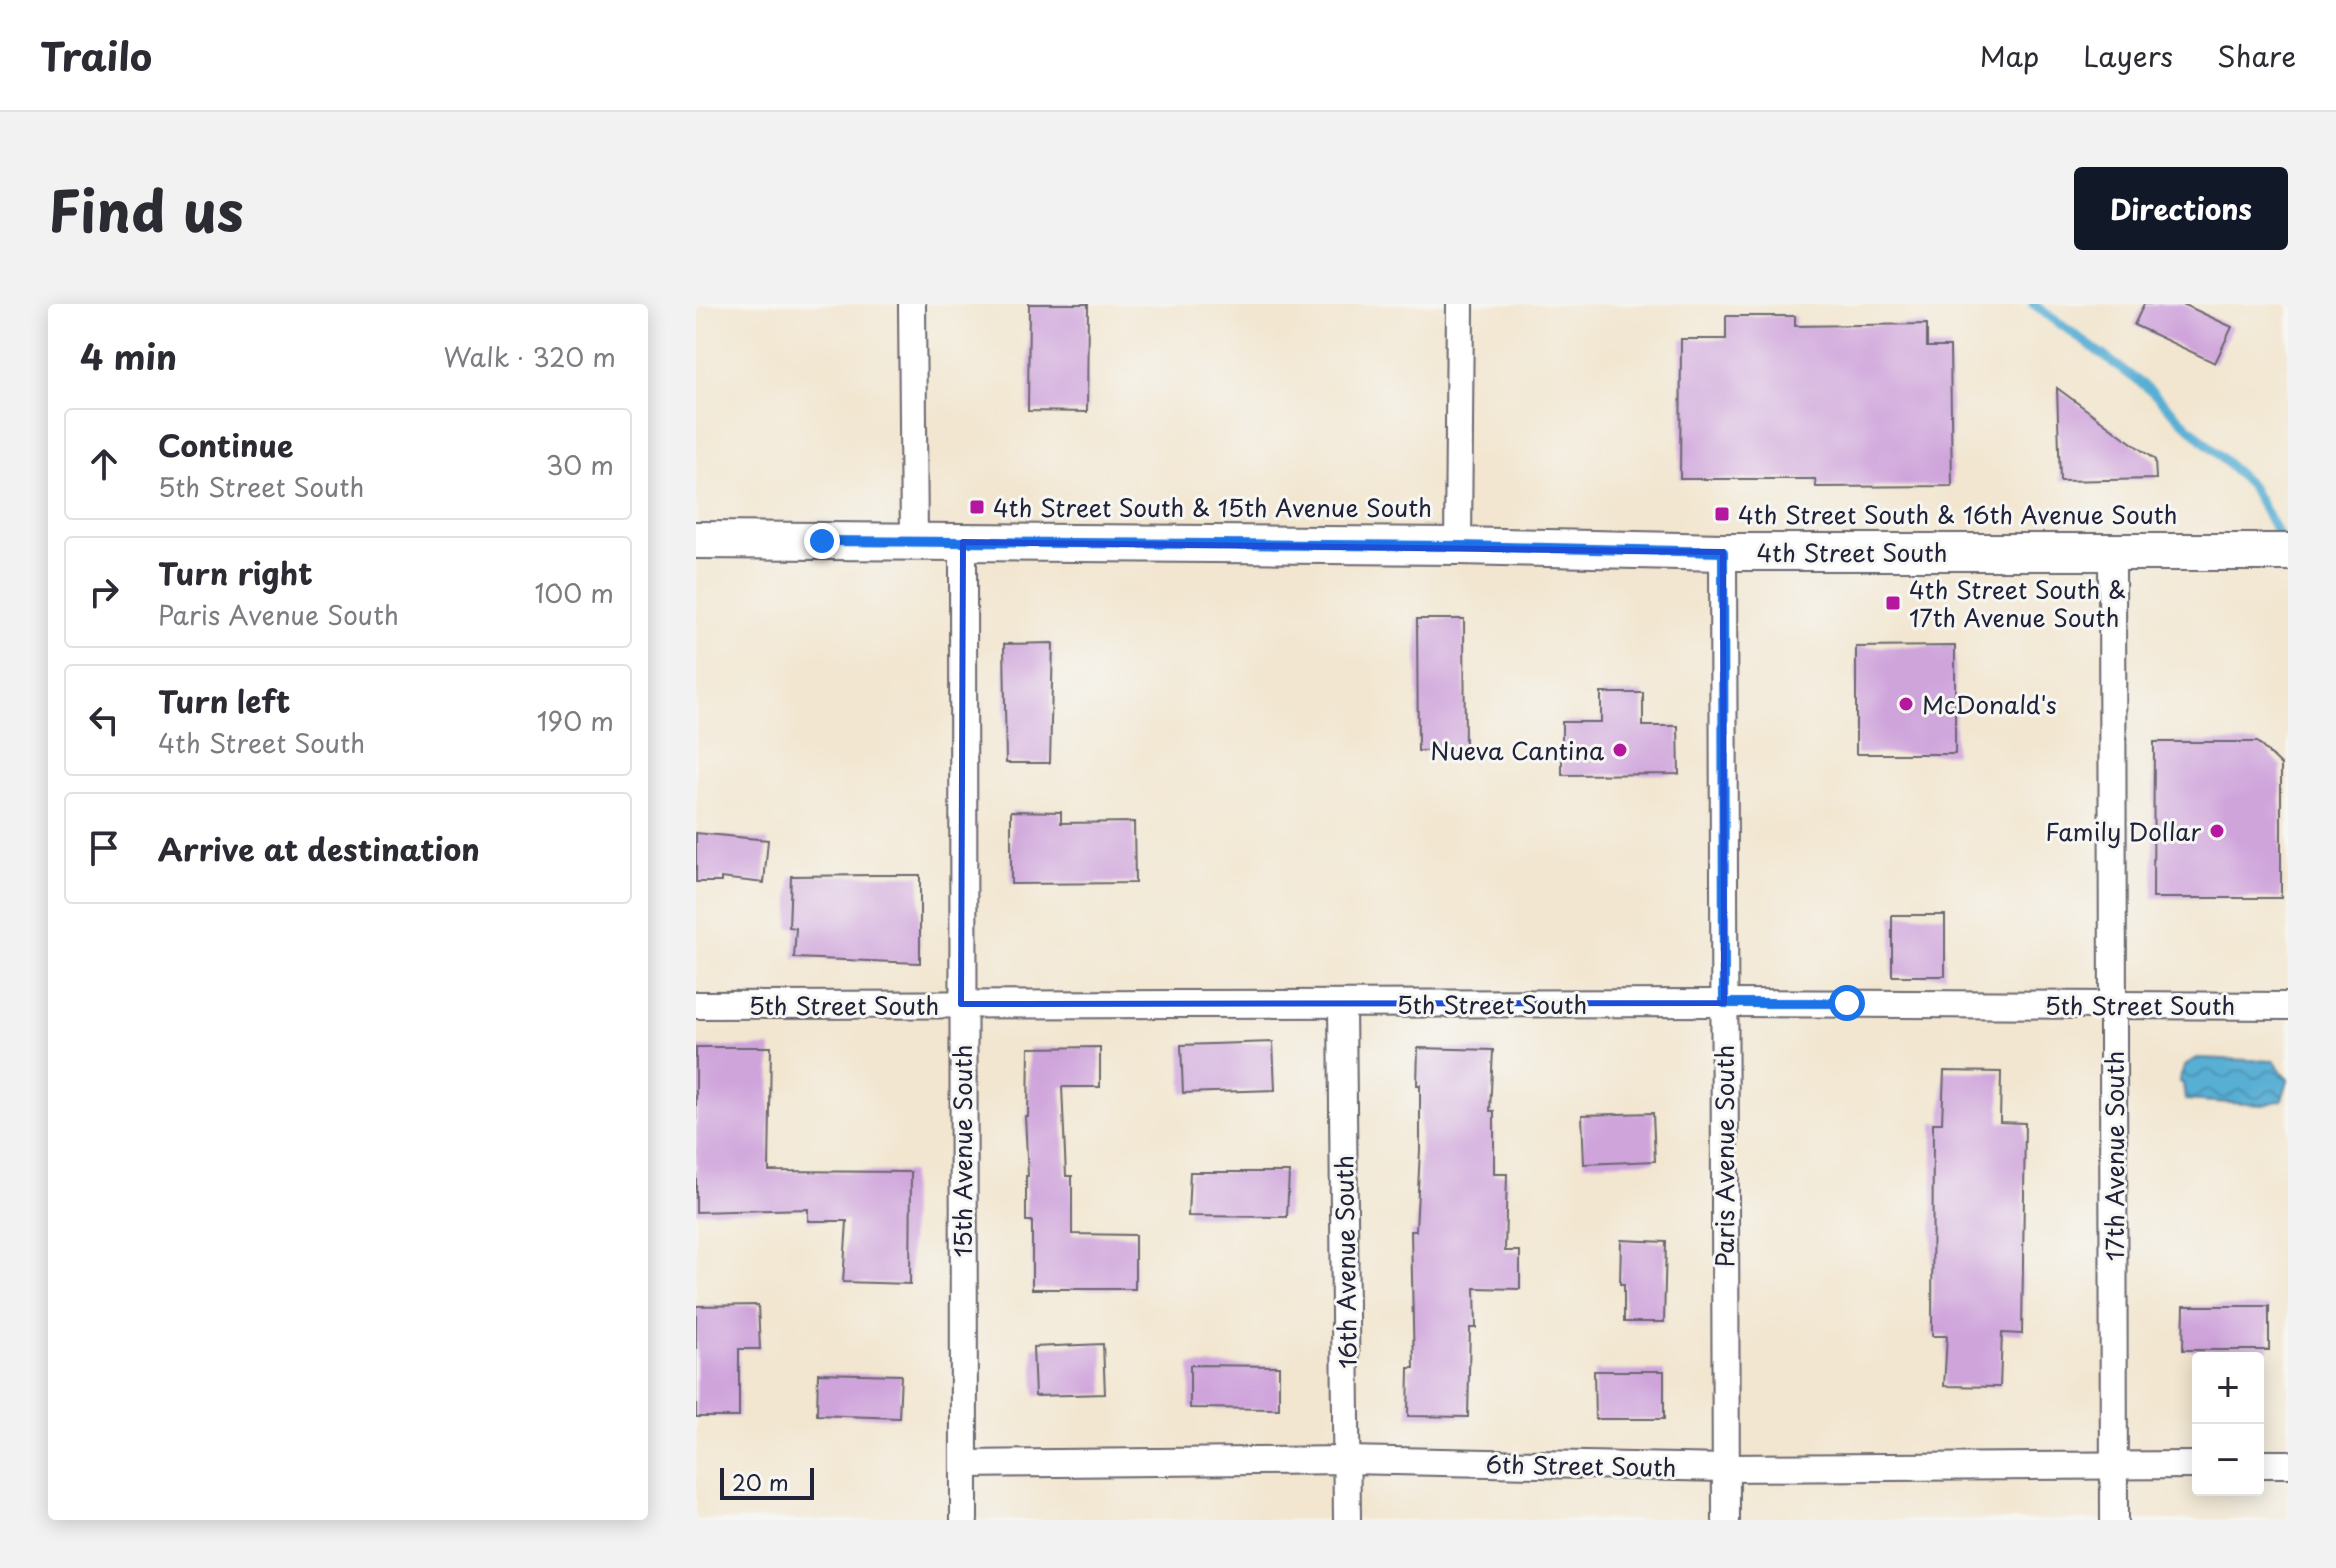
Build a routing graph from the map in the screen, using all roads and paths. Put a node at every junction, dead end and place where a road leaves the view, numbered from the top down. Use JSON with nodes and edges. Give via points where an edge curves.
{"nodes":[{"id":1,"x":912,"y":304,"type":"edge"},
{"id":2,"x":1460,"y":304,"type":"edge"},
{"id":3,"x":696,"y":540,"type":"edge"},
{"id":4,"x":914,"y":541,"type":"junction"},
{"id":5,"x":963,"y":542,"type":"junction"},
{"id":6,"x":1458,"y":546,"type":"junction"},
{"id":7,"x":2112,"y":551,"type":"junction"},
{"id":8,"x":1723,"y":552,"type":"junction"},
{"id":9,"x":2288,"y":552,"type":"edge"},
{"id":10,"x":1724,"y":1003,"type":"junction"},
{"id":11,"x":961,"y":1004,"type":"junction"},
{"id":12,"x":696,"y":1005,"type":"edge"},
{"id":13,"x":1342,"y":1005,"type":"junction"},
{"id":14,"x":2114,"y":1005,"type":"junction"},
{"id":15,"x":2288,"y":1006,"type":"edge"},
{"id":16,"x":1347,"y":1460,"type":"junction"},
{"id":17,"x":964,"y":1464,"type":"junction"},
{"id":18,"x":2264,"y":1464,"type":"edge"},
{"id":19,"x":2288,"y":1464,"type":"edge"},
{"id":20,"x":2192,"y":1465,"type":"edge"},
{"id":21,"x":2114,"y":1466,"type":"junction"},
{"id":22,"x":1726,"y":1468,"type":"junction"},
{"id":23,"x":964,"y":1520,"type":"edge"},
{"id":24,"x":1347,"y":1520,"type":"edge"},
{"id":25,"x":1726,"y":1520,"type":"edge"},
{"id":26,"x":2114,"y":1520,"type":"edge"}],
"edges":[{"from":1,"to":4,"type":"street"},
{"from":2,"to":6,"type":"street"},
{"from":3,"to":4,"type":"main road","name":"4th Street South"},
{"from":4,"to":5,"type":"main road","name":"4th Street South"},
{"from":5,"to":6,"type":"main road","name":"4th Street South"},
{"from":5,"to":11,"type":"street","name":"15th Avenue South"},
{"from":6,"to":8,"type":"main road","name":"4th Street South"},
{"from":7,"to":8,"type":"main road","name":"4th Street South"},
{"from":7,"to":9,"type":"main road","name":"4th Street South"},
{"from":7,"to":14,"type":"street","name":"17th Avenue South"},
{"from":8,"to":10,"type":"street","name":"Paris Avenue South"},
{"from":10,"to":13,"type":"street","name":"5th Street South"},
{"from":10,"to":14,"type":"street","name":"5th Street South"},
{"from":10,"to":22,"type":"street","name":"Paris Avenue South"},
{"from":11,"to":12,"type":"street","name":"5th Street South"},
{"from":11,"to":13,"type":"street","name":"5th Street South"},
{"from":11,"to":17,"type":"street","name":"15th Avenue South"},
{"from":13,"to":16,"type":"street","name":"16th Avenue South"},
{"from":14,"to":15,"type":"street","name":"5th Street South"},
{"from":14,"to":21,"type":"street","name":"17th Avenue South"},
{"from":16,"to":17,"type":"street","name":"6th Street South"},
{"from":16,"to":22,"type":"street","name":"6th Street South"},
{"from":16,"to":24,"type":"street","name":"16th Avenue South"},
{"from":17,"to":23,"type":"street","name":"15th Avenue South"},
{"from":18,"to":19,"type":"street"},
{"from":20,"to":21,"type":"street","name":"6th Street South"},
{"from":21,"to":22,"type":"street","name":"6th Street South"},
{"from":21,"to":26,"type":"street","name":"17th Avenue South"},
{"from":22,"to":25,"type":"street","name":"Paris Avenue South"}]}
